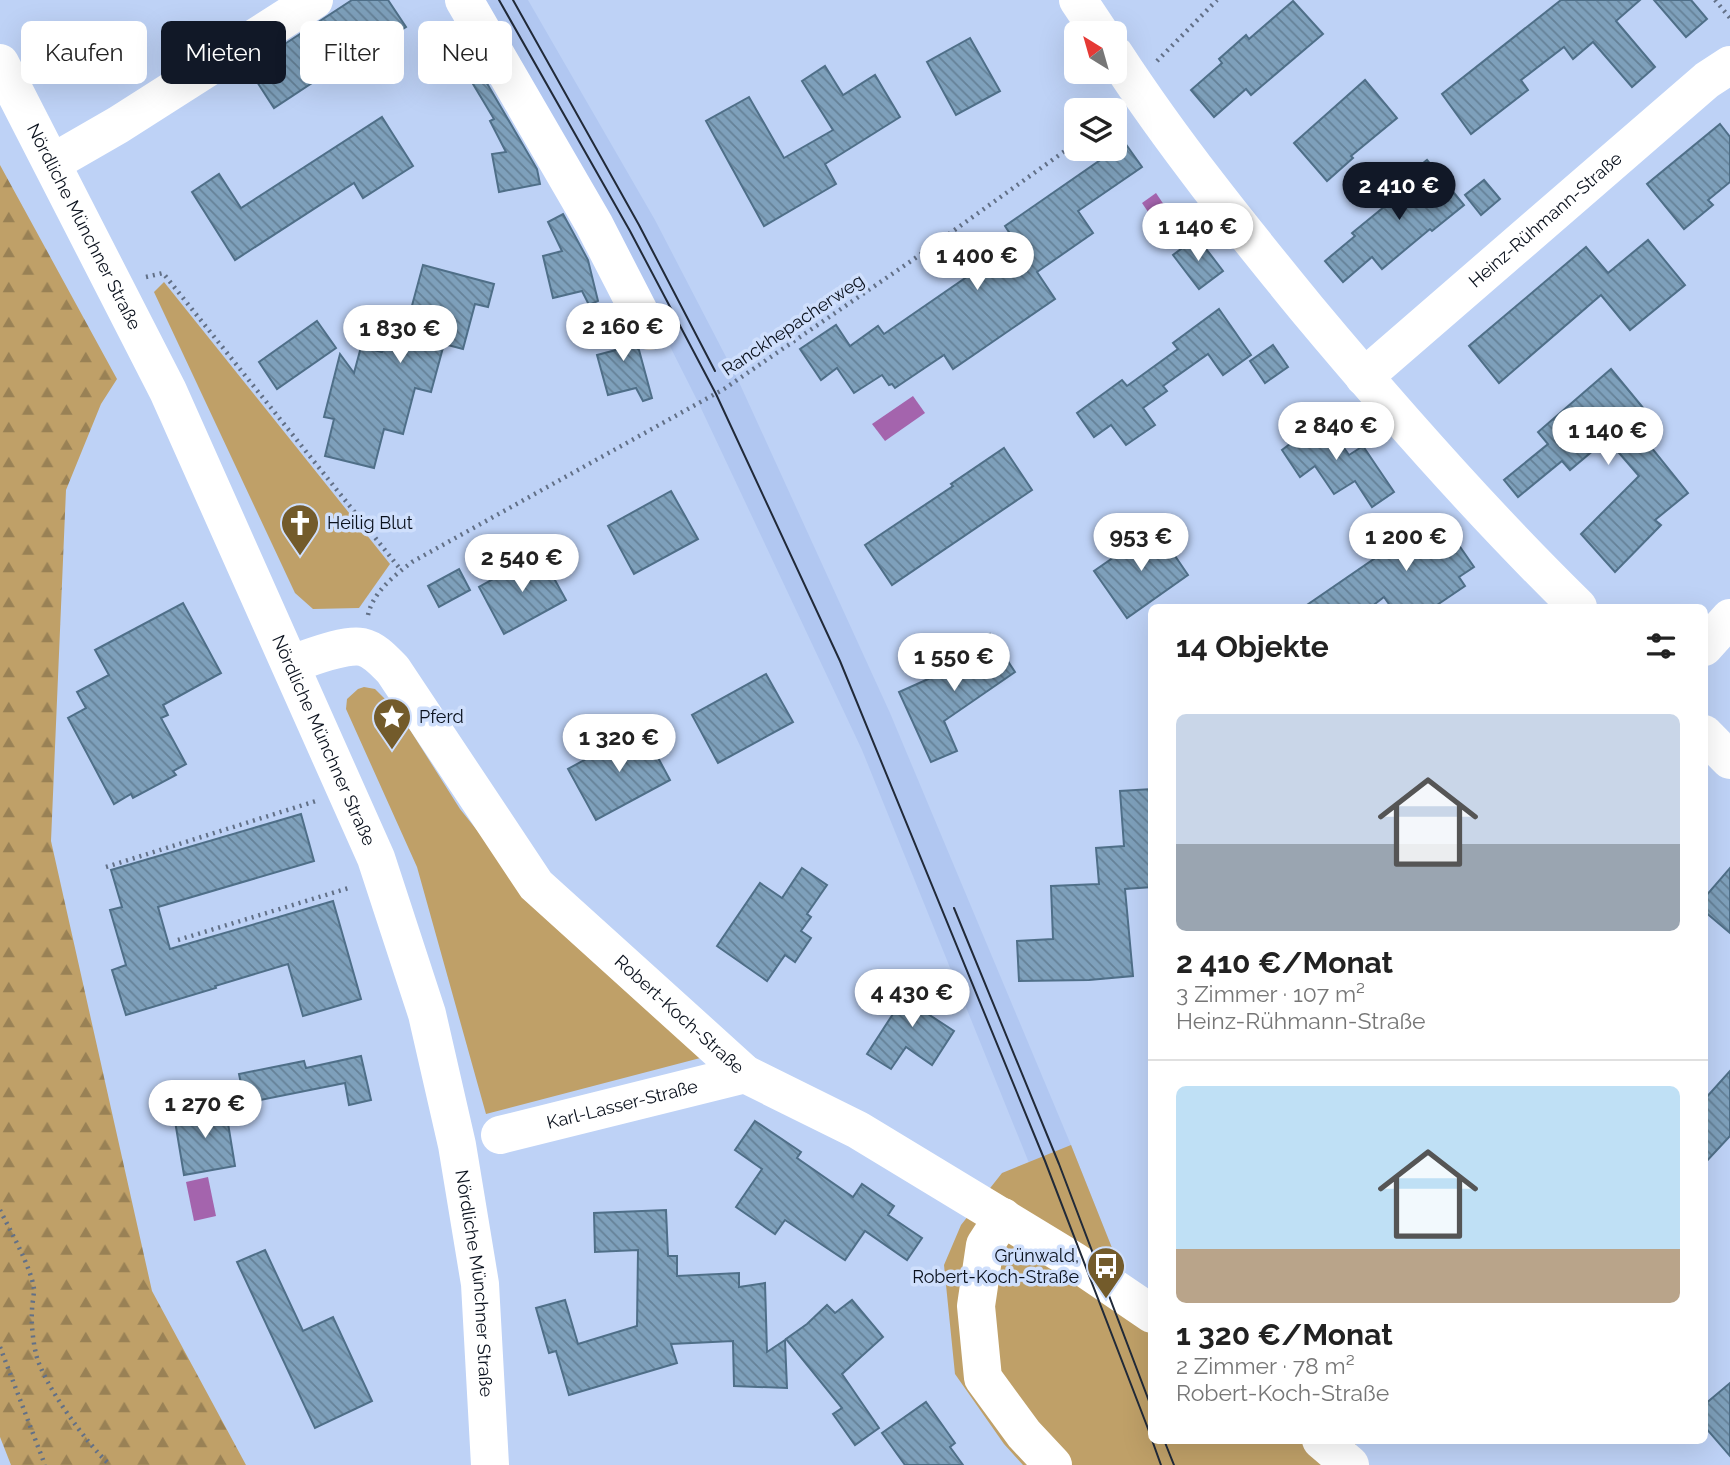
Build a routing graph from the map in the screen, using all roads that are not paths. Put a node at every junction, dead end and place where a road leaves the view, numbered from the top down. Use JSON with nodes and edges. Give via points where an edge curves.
{"nodes":[{"id":1,"x":314,"y":0,"type":"edge"},
{"id":2,"x":464,"y":0,"type":"edge"},
{"id":3,"x":1078,"y":0,"type":"edge"},
{"id":4,"x":1092,"y":21,"type":"edge"},
{"id":5,"x":0,"y":63,"type":"edge"},
{"id":6,"x":1730,"y":65,"type":"edge"},
{"id":7,"x":1127,"y":74,"type":"edge"},
{"id":8,"x":52,"y":163,"type":"junction"},
{"id":9,"x":649,"y":331,"type":"dead end"},
{"id":10,"x":1364,"y":377,"type":"junction"},
{"id":11,"x":1575,"y":604,"type":"edge"},
{"id":12,"x":1730,"y":618,"type":"edge"},
{"id":13,"x":1708,"y":643,"type":"edge"},
{"id":14,"x":291,"y":664,"type":"junction"},
{"id":15,"x":1708,"y":738,"type":"edge"},
{"id":16,"x":1730,"y":760,"type":"edge"},
{"id":17,"x":745,"y":1074,"type":"junction"},
{"id":18,"x":500,"y":1135,"type":"dead end"},
{"id":19,"x":1003,"y":1217,"type":"junction"},
{"id":20,"x":1148,"y":1311,"type":"edge"},
{"id":21,"x":1326,"y":1444,"type":"edge"},
{"id":22,"x":490,"y":1465,"type":"edge"},
{"id":23,"x":1053,"y":1465,"type":"edge"},
{"id":24,"x":1350,"y":1465,"type":"edge"}],
"edges":[{"from":1,"to":8,"type":"street"},
{"from":2,"to":9,"type":"street","via":[[594,223]]},
{"from":3,"to":4,"type":"street"},
{"from":5,"to":8,"type":"street","name":"Nördliche Münchner Straße"},
{"from":6,"to":10,"type":"street","name":"Heinz-Rühmann-Straße","via":[[1707,80]]},
{"from":7,"to":10,"type":"street","via":[[1225,207]]},
{"from":8,"to":14,"type":"street","name":"Nördliche Münchner Straße","via":[[168,391]]},
{"from":10,"to":11,"type":"street"},
{"from":12,"to":13,"type":"street"},
{"from":14,"to":17,"type":"street","name":"Robert-Koch-Straße","via":[[361,647],[380,656],[536,885]]},
{"from":14,"to":22,"type":"street","name":"Nördliche Münchner Straße","via":[[325,794],[376,858],[427,1014],[457,1145],[480,1284]]},
{"from":15,"to":16,"type":"street"},
{"from":17,"to":18,"type":"street","name":"Karl-Lasser-Straße"},
{"from":17,"to":19,"type":"street","name":"Robert-Koch-Straße","via":[[858,1130]]},
{"from":19,"to":20,"type":"street","name":"Robert-Koch-Straße"},
{"from":19,"to":23,"type":"street","via":[[985,1245],[976,1306],[984,1378]]},
{"from":21,"to":24,"type":"street"}]}
